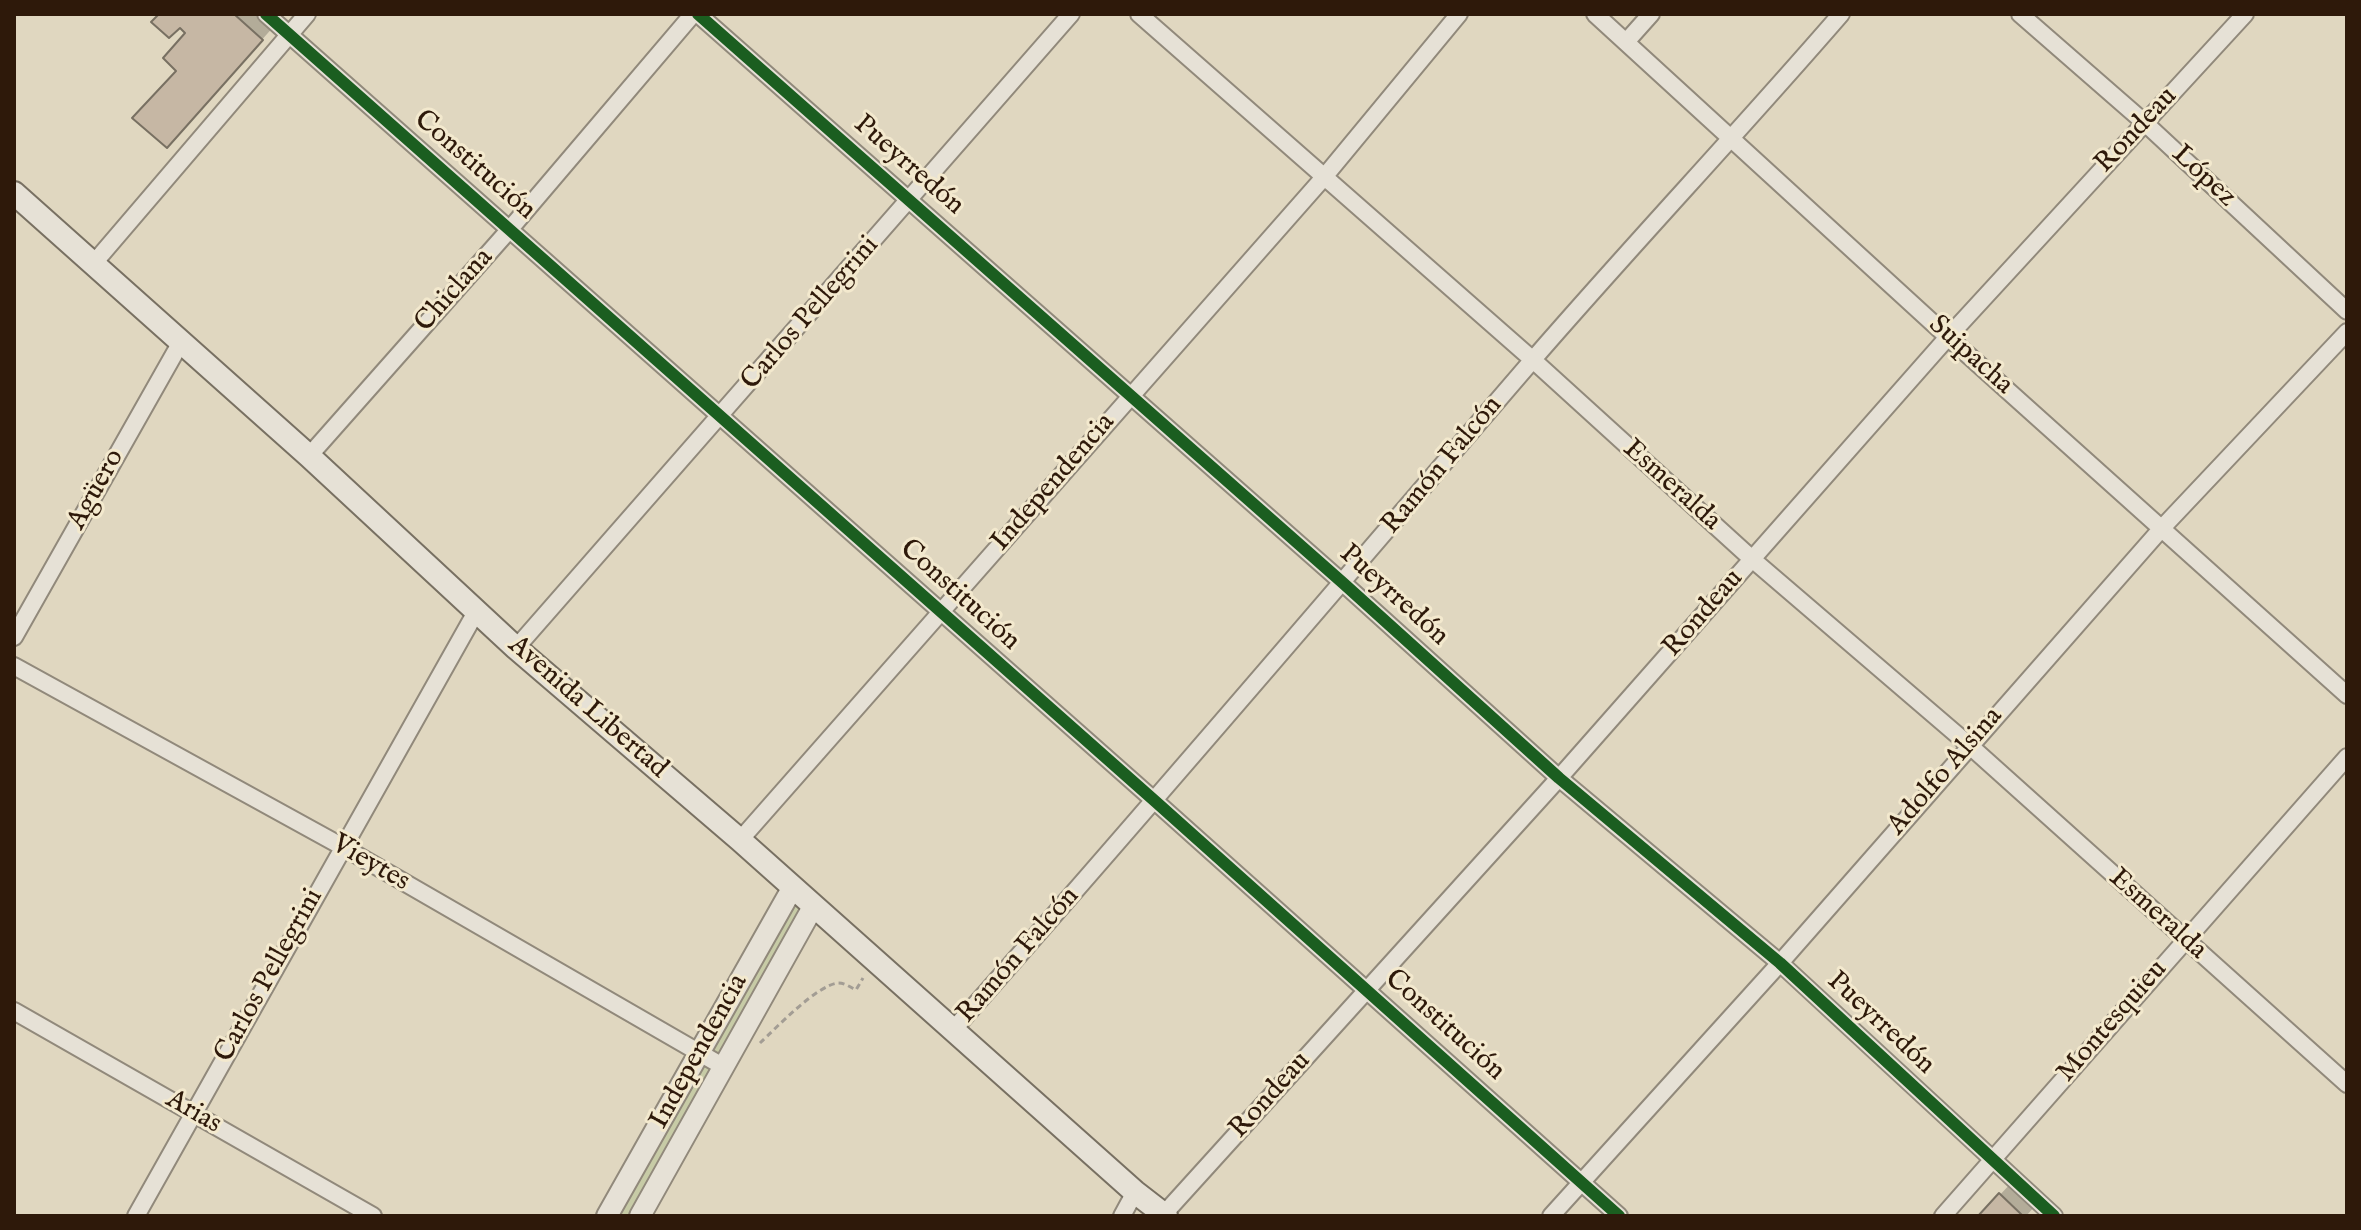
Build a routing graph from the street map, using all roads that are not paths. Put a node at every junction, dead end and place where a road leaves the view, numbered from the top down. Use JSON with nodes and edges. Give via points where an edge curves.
{"nodes":[{"id":1,"x":266,"y":14,"type":"edge"},
{"id":2,"x":307,"y":14,"type":"edge"},
{"id":3,"x":695,"y":14,"type":"edge"},
{"id":4,"x":1071,"y":14,"type":"edge"},
{"id":5,"x":1139,"y":14,"type":"edge"},
{"id":6,"x":1459,"y":14,"type":"edge"},
{"id":7,"x":1595,"y":14,"type":"edge"},
{"id":8,"x":1651,"y":14,"type":"edge"},
{"id":9,"x":1841,"y":14,"type":"edge"},
{"id":10,"x":2020,"y":14,"type":"edge"},
{"id":11,"x":2245,"y":14,"type":"edge"},
{"id":12,"x":289,"y":35,"type":"junction"},
{"id":13,"x":1626,"y":42,"type":"junction"},
{"id":14,"x":2145,"y":123,"type":"junction"},
{"id":15,"x":1732,"y":140,"type":"junction"},
{"id":16,"x":1325,"y":176,"type":"junction"},
{"id":17,"x":14,"y":193,"type":"edge"},
{"id":18,"x":911,"y":200,"type":"junction"},
{"id":19,"x":510,"y":229,"type":"junction"},
{"id":20,"x":94,"y":263,"type":"junction"},
{"id":21,"x":2347,"y":311,"type":"edge"},
{"id":22,"x":2347,"y":332,"type":"edge"},
{"id":23,"x":1948,"y":337,"type":"junction"},
{"id":24,"x":181,"y":342,"type":"junction"},
{"id":25,"x":1533,"y":360,"type":"junction"},
{"id":26,"x":1131,"y":396,"type":"junction"},
{"id":27,"x":721,"y":417,"type":"junction"},
{"id":28,"x":309,"y":456,"type":"junction"},
{"id":29,"x":2162,"y":528,"type":"junction"},
{"id":30,"x":1752,"y":559,"type":"junction"},
{"id":31,"x":1343,"y":583,"type":"junction"},
{"id":32,"x":476,"y":612,"type":"junction"},
{"id":33,"x":941,"y":613,"type":"junction"},
{"id":34,"x":14,"y":637,"type":"edge"},
{"id":35,"x":516,"y":648,"type":"junction"},
{"id":36,"x":14,"y":666,"type":"edge"},
{"id":37,"x":2347,"y":695,"type":"edge"},
{"id":38,"x":1969,"y":745,"type":"junction"},
{"id":39,"x":2347,"y":757,"type":"edge"},
{"id":40,"x":1559,"y":778,"type":"junction"},
{"id":41,"x":1156,"y":802,"type":"junction"},
{"id":42,"x":740,"y":840,"type":"junction"},
{"id":43,"x":343,"y":847,"type":"junction"},
{"id":44,"x":793,"y":887,"type":"junction"},
{"id":45,"x":813,"y":907,"type":"junction"},
{"id":46,"x":2185,"y":941,"type":"junction"},
{"id":47,"x":1780,"y":963,"type":"junction"},
{"id":48,"x":1368,"y":991,"type":"junction"},
{"id":49,"x":14,"y":1011,"type":"edge"},
{"id":50,"x":953,"y":1030,"type":"junction"},
{"id":51,"x":699,"y":1053,"type":"junction"},
{"id":52,"x":724,"y":1067,"type":"junction"},
{"id":53,"x":2347,"y":1084,"type":"edge"},
{"id":54,"x":193,"y":1113,"type":"junction"},
{"id":55,"x":1993,"y":1160,"type":"junction"},
{"id":56,"x":1582,"y":1183,"type":"junction"},
{"id":57,"x":1135,"y":1192,"type":"junction"},
{"id":58,"x":1165,"y":1215,"type":"edge"},
{"id":59,"x":136,"y":1216,"type":"edge"},
{"id":60,"x":373,"y":1216,"type":"edge"},
{"id":61,"x":607,"y":1216,"type":"edge"},
{"id":62,"x":640,"y":1216,"type":"edge"},
{"id":63,"x":1122,"y":1216,"type":"edge"},
{"id":64,"x":1551,"y":1216,"type":"edge"},
{"id":65,"x":1619,"y":1216,"type":"edge"},
{"id":66,"x":1943,"y":1216,"type":"edge"},
{"id":67,"x":2054,"y":1216,"type":"edge"}],
"edges":[{"from":1,"to":12,"type":"street","name":"Constitución"},
{"from":2,"to":12,"type":"street"},
{"from":3,"to":18,"type":"street","name":"Pueyrredón"},
{"from":3,"to":19,"type":"street","name":"Chiclana"},
{"from":4,"to":18,"type":"street","name":"Carlos Pellegrini"},
{"from":5,"to":16,"type":"street","name":"Esmeralda"},
{"from":6,"to":16,"type":"street","name":"Independencia"},
{"from":7,"to":13,"type":"street","name":"Suipacha"},
{"from":8,"to":13,"type":"street"},
{"from":9,"to":15,"type":"street","name":"Ramón Falcón"},
{"from":10,"to":14,"type":"street","name":"López"},
{"from":11,"to":14,"type":"street","name":"Rondeau"},
{"from":12,"to":19,"type":"street","name":"Constitución"},
{"from":12,"to":20,"type":"street"},
{"from":13,"to":15,"type":"street","name":"Suipacha"},
{"from":14,"to":21,"type":"street","name":"López"},
{"from":14,"to":23,"type":"street","name":"Rondeau"},
{"from":15,"to":23,"type":"street","name":"Suipacha"},
{"from":15,"to":25,"type":"street","name":"Ramón Falcón"},
{"from":16,"to":25,"type":"street","name":"Esmeralda"},
{"from":16,"to":26,"type":"street","name":"Independencia"},
{"from":17,"to":20,"type":"main road","name":"Avenida Libertad"},
{"from":18,"to":26,"type":"street","name":"Pueyrredón"},
{"from":18,"to":27,"type":"street","name":"Carlos Pellegrini"},
{"from":19,"to":27,"type":"street","name":"Constitución"},
{"from":19,"to":28,"type":"street","name":"Chiclana"},
{"from":20,"to":24,"type":"main road","name":"Avenida Libertad"},
{"from":22,"to":29,"type":"street","name":"Adolfo Alsina"},
{"from":23,"to":29,"type":"street","name":"Suipacha"},
{"from":23,"to":30,"type":"street","name":"Rondeau"},
{"from":24,"to":28,"type":"main road","name":"Avenida Libertad"},
{"from":24,"to":34,"type":"street","name":"Agüero"},
{"from":25,"to":30,"type":"street","name":"Esmeralda"},
{"from":25,"to":31,"type":"street","name":"Ramón Falcón"},
{"from":26,"to":31,"type":"street","name":"Pueyrredón"},
{"from":26,"to":33,"type":"street","name":"Independencia"},
{"from":27,"to":33,"type":"street","name":"Constitución"},
{"from":27,"to":35,"type":"street","name":"Carlos Pellegrini"},
{"from":28,"to":32,"type":"main road","name":"Avenida Libertad"},
{"from":29,"to":37,"type":"street","name":"Suipacha"},
{"from":29,"to":38,"type":"street","name":"Adolfo Alsina"},
{"from":30,"to":38,"type":"street","name":"Esmeralda"},
{"from":30,"to":40,"type":"street","name":"Rondeau"},
{"from":31,"to":40,"type":"street","name":"Pueyrredón"},
{"from":31,"to":41,"type":"street","name":"Ramón Falcón"},
{"from":32,"to":35,"type":"main road","name":"Avenida Libertad"},
{"from":32,"to":43,"type":"street","name":"Carlos Pellegrini"},
{"from":33,"to":41,"type":"street","name":"Constitución"},
{"from":33,"to":42,"type":"street","name":"Independencia"},
{"from":35,"to":42,"type":"main road","name":"Avenida Libertad"},
{"from":36,"to":43,"type":"street","name":"Vieytes"},
{"from":38,"to":46,"type":"street","name":"Esmeralda"},
{"from":38,"to":47,"type":"street","name":"Adolfo Alsina"},
{"from":39,"to":46,"type":"street","name":"Montesquieu"},
{"from":40,"to":47,"type":"street","name":"Pueyrredón"},
{"from":40,"to":48,"type":"street","name":"Rondeau"},
{"from":41,"to":48,"type":"street","name":"Constitución"},
{"from":41,"to":50,"type":"street","name":"Ramón Falcón"},
{"from":42,"to":44,"type":"main road","name":"Avenida Libertad"},
{"from":43,"to":51,"type":"street","name":"Vieytes"},
{"from":43,"to":54,"type":"street","name":"Carlos Pellegrini"},
{"from":44,"to":45,"type":"main road","name":"Avenida Libertad"},
{"from":44,"to":51,"type":"street","name":"Independencia"},
{"from":45,"to":50,"type":"main road","name":"Avenida Libertad"},
{"from":45,"to":52,"type":"street","name":"Independencia"},
{"from":46,"to":53,"type":"street","name":"Esmeralda"},
{"from":46,"to":55,"type":"street","name":"Montesquieu"},
{"from":47,"to":55,"type":"street","name":"Pueyrredón"},
{"from":47,"to":56,"type":"street","name":"Adolfo Alsina"},
{"from":48,"to":56,"type":"street","name":"Constitución"},
{"from":48,"to":58,"type":"street","name":"Rondeau"},
{"from":49,"to":54,"type":"street","name":"Arias"},
{"from":50,"to":57,"type":"main road","name":"Avenida Libertad"},
{"from":51,"to":52,"type":"street","name":"Vieytes"},
{"from":51,"to":61,"type":"street","name":"Independencia"},
{"from":52,"to":62,"type":"street","name":"Independencia"},
{"from":54,"to":59,"type":"street","name":"Carlos Pellegrini"},
{"from":54,"to":60,"type":"street","name":"Arias"},
{"from":55,"to":66,"type":"street","name":"Montesquieu"},
{"from":55,"to":67,"type":"street","name":"Pueyrredón"},
{"from":56,"to":64,"type":"street","name":"Adolfo Alsina"},
{"from":56,"to":65,"type":"street","name":"Constitución"},
{"from":57,"to":58,"type":"main road","name":"Avenida Libertad"},
{"from":57,"to":63,"type":"street"}]}
